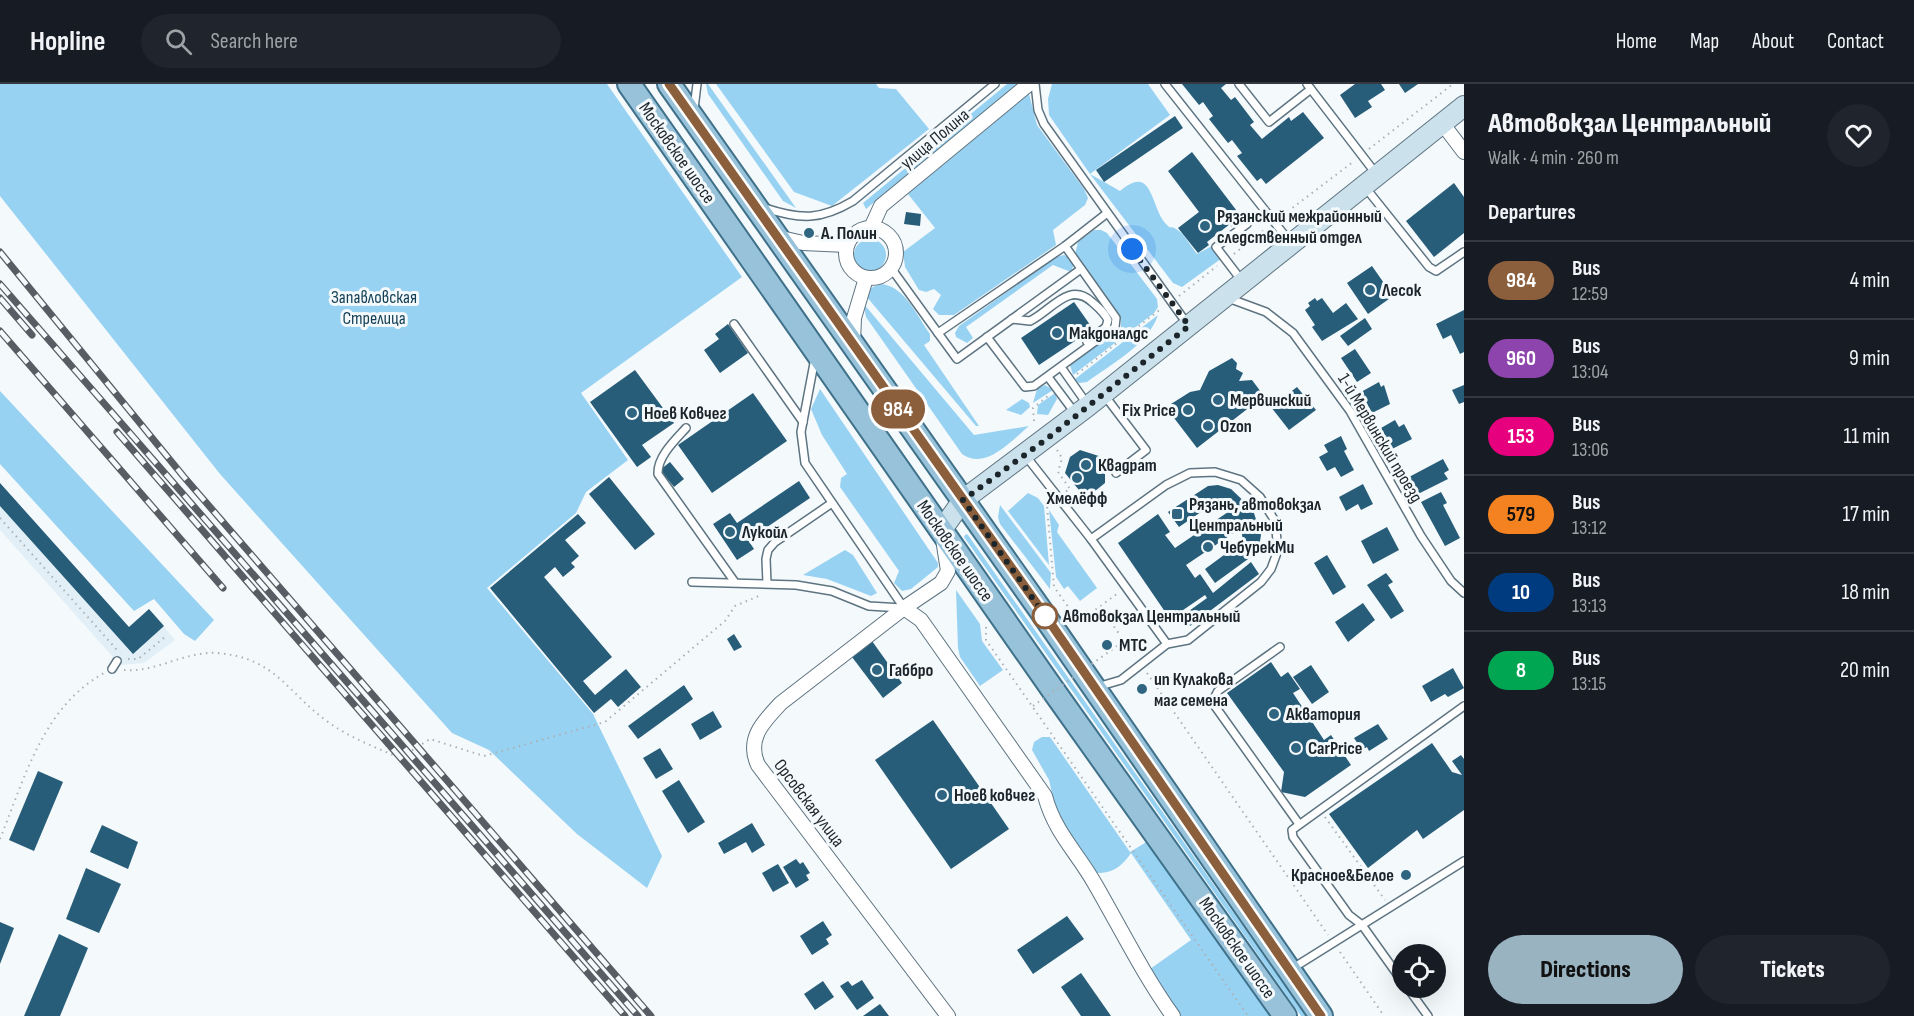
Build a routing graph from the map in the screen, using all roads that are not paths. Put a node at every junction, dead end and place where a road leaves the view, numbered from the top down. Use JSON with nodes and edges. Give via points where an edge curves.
{"nodes":[{"id":1,"x":629,"y":84,"type":"edge"},
{"id":2,"x":669,"y":84,"type":"edge"},
{"id":3,"x":698,"y":84,"type":"edge"},
{"id":4,"x":995,"y":84,"type":"edge"},
{"id":5,"x":1029,"y":84,"type":"edge"},
{"id":6,"x":1035,"y":84,"type":"edge"},
{"id":7,"x":1165,"y":84,"type":"edge"},
{"id":8,"x":1239,"y":84,"type":"edge"},
{"id":9,"x":1309,"y":86,"type":"edge"},
{"id":10,"x":1464,"y":105,"type":"edge"},
{"id":11,"x":694,"y":120,"type":"junction"},
{"id":12,"x":1442,"y":123,"type":"junction"},
{"id":13,"x":1464,"y":152,"type":"edge"},
{"id":14,"x":1371,"y":180,"type":"junction"},
{"id":15,"x":753,"y":203,"type":"junction"},
{"id":16,"x":1106,"y":214,"type":"junction"},
{"id":17,"x":1246,"y":224,"type":"dead end"},
{"id":18,"x":871,"y":228,"type":"junction"},
{"id":19,"x":776,"y":237,"type":"junction"},
{"id":20,"x":1291,"y":244,"type":"junction"},
{"id":21,"x":846,"y":245,"type":"junction"},
{"id":22,"x":1065,"y":246,"type":"junction"},
{"id":23,"x":1464,"y":252,"type":"edge"},
{"id":24,"x":891,"y":268,"type":"junction"},
{"id":25,"x":1081,"y":269,"type":"junction"},
{"id":26,"x":866,"y":278,"type":"junction"},
{"id":27,"x":1243,"y":283,"type":"junction"},
{"id":28,"x":1226,"y":297,"type":"junction"},
{"id":29,"x":1012,"y":319,"type":"junction"},
{"id":30,"x":734,"y":324,"type":"dead end"},
{"id":31,"x":1189,"y":326,"type":"junction"},
{"id":32,"x":938,"y":333,"type":"junction"},
{"id":33,"x":987,"y":337,"type":"junction"},
{"id":34,"x":852,"y":345,"type":"junction"},
{"id":35,"x":816,"y":352,"type":"junction"},
{"id":36,"x":1079,"y":354,"type":"junction"},
{"id":37,"x":1061,"y":367,"type":"junction"},
{"id":38,"x":1048,"y":376,"type":"junction"},
{"id":39,"x":1090,"y":405,"type":"junction"},
{"id":40,"x":803,"y":422,"type":"junction"},
{"id":41,"x":686,"y":428,"type":"dead end"},
{"id":42,"x":1026,"y":455,"type":"junction"},
{"id":43,"x":1116,"y":473,"type":"dead end"},
{"id":44,"x":963,"y":500,"type":"junction"},
{"id":45,"x":832,"y":503,"type":"junction"},
{"id":46,"x":941,"y":531,"type":"junction"},
{"id":47,"x":1091,"y":539,"type":"junction"},
{"id":48,"x":734,"y":581,"type":"junction"},
{"id":49,"x":692,"y":582,"type":"dead end"},
{"id":50,"x":767,"y":583,"type":"junction"},
{"id":51,"x":1464,"y":593,"type":"edge"},
{"id":52,"x":904,"y":608,"type":"junction"},
{"id":53,"x":1167,"y":644,"type":"junction"},
{"id":54,"x":1280,"y":647,"type":"dead end"},
{"id":55,"x":117,"y":661,"type":"dead end"},
{"id":56,"x":112,"y":669,"type":"road end"},
{"id":57,"x":1095,"y":688,"type":"junction"},
{"id":58,"x":1464,"y":706,"type":"edge"},
{"id":59,"x":1299,"y":824,"type":"junction"},
{"id":60,"x":1464,"y":861,"type":"edge"},
{"id":61,"x":1362,"y":925,"type":"junction"},
{"id":62,"x":1392,"y":967,"type":"edge"},
{"id":63,"x":1289,"y":970,"type":"junction"},
{"id":64,"x":1415,"y":998,"type":"edge"},
{"id":65,"x":948,"y":1016,"type":"edge"},
{"id":66,"x":1173,"y":1016,"type":"edge"},
{"id":67,"x":1285,"y":1016,"type":"edge"},
{"id":68,"x":1321,"y":1016,"type":"edge"},
{"id":69,"x":1428,"y":1016,"type":"edge"}],
"edges":[{"from":1,"to":35,"type":"main road","name":"Московское шоссе"},
{"from":2,"to":11,"type":"main road","name":"Московское шоссе"},
{"from":3,"to":11,"type":"lane"},
{"from":4,"to":15,"type":"lane","via":[[854,201],[830,215],[805,216]]},
{"from":5,"to":18,"type":"street","name":"улица Полина","via":[[881,206]]},
{"from":6,"to":16,"type":"lane","via":[[1044,124]]},
{"from":7,"to":20,"type":"lane"},
{"from":8,"to":9,"type":"lane","via":[[1269,122]]},
{"from":9,"to":14,"type":"lane","via":[[1362,155]]},
{"from":10,"to":12,"type":"street"},
{"from":11,"to":15,"type":"main road","name":"Московское шоссе"},
{"from":12,"to":13,"type":"street"},
{"from":12,"to":14,"type":"street"},
{"from":14,"to":20,"type":"street"},
{"from":14,"to":23,"type":"lane","via":[[1429,267],[1436,271],[1443,268]]},
{"from":15,"to":19,"type":"main road","name":"Московское шоссе"},
{"from":16,"to":22,"type":"lane"},
{"from":16,"to":31,"type":"lane"},
{"from":17,"to":27,"type":"lane","via":[[1216,247]]},
{"from":18,"to":21,"type":"street","via":[[856,232]]},
{"from":18,"to":24,"type":"street","via":[[886,233],[895,246]]},
{"from":19,"to":21,"type":"street","via":[[802,243]]},
{"from":19,"to":34,"type":"main road","name":"Московское шоссе"},
{"from":20,"to":27,"type":"street"},
{"from":21,"to":26,"type":"street","via":[[849,266]]},
{"from":22,"to":25,"type":"lane"},
{"from":22,"to":32,"type":"lane"},
{"from":24,"to":26,"type":"street","via":[[880,277]]},
{"from":24,"to":32,"type":"lane"},
{"from":25,"to":29,"type":"lane"},
{"from":25,"to":36,"type":"lane","via":[[1116,318],[1109,333]]},
{"from":26,"to":34,"type":"street","via":[[854,318]]},
{"from":27,"to":28,"type":"street"},
{"from":28,"to":31,"type":"street"},
{"from":28,"to":51,"type":"lane","name":"1-й Мервинский проезд","via":[[1266,312],[1293,333],[1350,411],[1421,536],[1451,581]]},
{"from":29,"to":33,"type":"lane"},
{"from":29,"to":36,"type":"lane","via":[[1030,321],[1067,296],[1082,294],[1108,320],[1106,327]]},
{"from":30,"to":40,"type":"lane"},
{"from":31,"to":39,"type":"street"},
{"from":32,"to":33,"type":"lane","via":[[957,359]]},
{"from":33,"to":38,"type":"lane","via":[[1025,387]]},
{"from":34,"to":44,"type":"main road","name":"Московское шоссе"},
{"from":35,"to":40,"type":"lane"},
{"from":35,"to":46,"type":"main road","name":"Московское шоссе"},
{"from":36,"to":37,"type":"lane"},
{"from":37,"to":38,"type":"lane"},
{"from":37,"to":39,"type":"lane"},
{"from":38,"to":39,"type":"lane","via":[[1058,389]]},
{"from":39,"to":42,"type":"street"},
{"from":39,"to":43,"type":"lane","via":[[1146,450]]},
{"from":40,"to":45,"type":"lane","via":[[805,463]]},
{"from":41,"to":48,"type":"lane","via":[[668,449],[658,474]]},
{"from":42,"to":44,"type":"street"},
{"from":42,"to":47,"type":"lane"},
{"from":44,"to":46,"type":"street"},
{"from":44,"to":57,"type":"main road","name":"Московское шоссе"},
{"from":45,"to":50,"type":"lane","via":[[768,550]]},
{"from":45,"to":52,"type":"lane"},
{"from":46,"to":52,"type":"street","name":"Орсовская улица","via":[[946,578]]},
{"from":46,"to":67,"type":"main road","name":"Московское шоссе"},
{"from":47,"to":53,"type":"lane"},
{"from":47,"to":53,"type":"lane","via":[[1166,485],[1190,473],[1215,471],[1241,480],[1260,496],[1275,521],[1278,550],[1271,569],[1261,582],[1188,639]]},
{"from":48,"to":49,"type":"lane"},
{"from":48,"to":50,"type":"lane"},
{"from":50,"to":52,"type":"lane","via":[[826,590],[869,606]]},
{"from":52,"to":65,"type":"street","name":"Орсовская улица","via":[[781,703],[756,734],[753,754]]},
{"from":52,"to":66,"type":"street","via":[[921,620],[1044,796],[1052,821],[1094,882],[1143,974]]},
{"from":53,"to":57,"type":"lane","via":[[1121,680]]},
{"from":54,"to":59,"type":"lane","via":[[1218,691],[1212,702]]},
{"from":55,"to":56,"type":"lane"},
{"from":57,"to":63,"type":"main road","name":"Московское шоссе"},
{"from":58,"to":59,"type":"lane"},
{"from":59,"to":61,"type":"lane","via":[[1292,830],[1293,837],[1349,915]]},
{"from":60,"to":61,"type":"lane"},
{"from":61,"to":62,"type":"lane"},
{"from":61,"to":63,"type":"lane"},
{"from":63,"to":68,"type":"main road","name":"Московское шоссе"},
{"from":64,"to":69,"type":"lane"}]}
